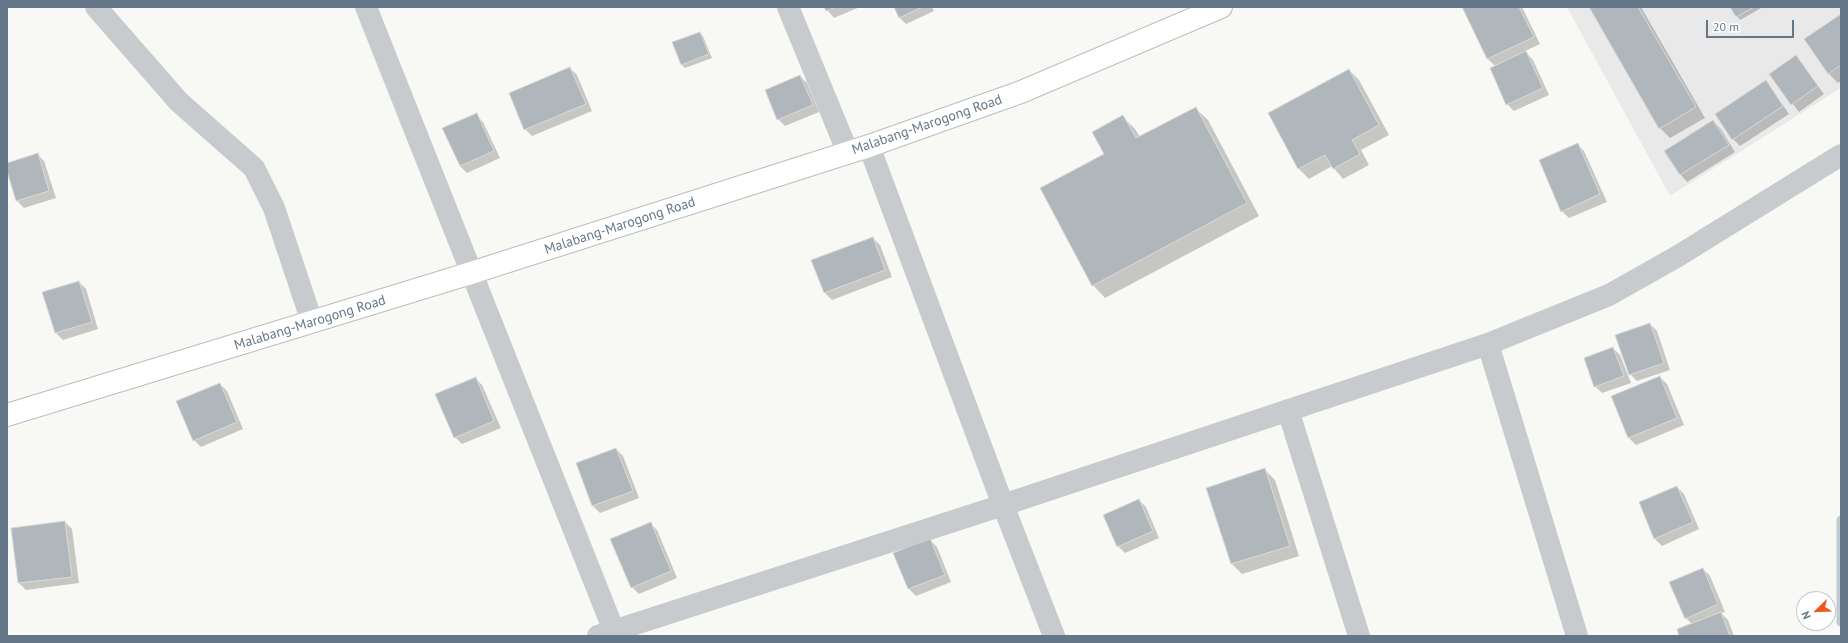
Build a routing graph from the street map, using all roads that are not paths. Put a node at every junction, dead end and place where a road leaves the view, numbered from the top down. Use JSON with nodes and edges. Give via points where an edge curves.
{"nodes":[{"id":1,"x":96,"y":7,"type":"edge"},
{"id":2,"x":366,"y":7,"type":"edge"},
{"id":3,"x":788,"y":7,"type":"edge"},
{"id":4,"x":1222,"y":7,"type":"edge"},
{"id":5,"x":869,"y":146,"type":"junction"},
{"id":6,"x":848,"y":153,"type":"junction"},
{"id":7,"x":1841,"y":155,"type":"edge"},
{"id":8,"x":471,"y":274,"type":"junction"},
{"id":9,"x":312,"y":322,"type":"junction"},
{"id":10,"x":1488,"y":344,"type":"junction"},
{"id":11,"x":1288,"y":410,"type":"junction"},
{"id":12,"x":7,"y":415,"type":"edge"},
{"id":13,"x":1003,"y":505,"type":"junction"},
{"id":14,"x":609,"y":634,"type":"edge"},
{"id":15,"x":1054,"y":636,"type":"edge"},
{"id":16,"x":1359,"y":636,"type":"edge"},
{"id":17,"x":1577,"y":636,"type":"edge"}],
"edges":[{"from":1,"to":9,"type":"street","via":[[179,102],[254,168],[274,208]]},
{"from":2,"to":8,"type":"street"},
{"from":3,"to":6,"type":"street"},
{"from":4,"to":5,"type":"main road","name":"Malabang-Marogong Road","via":[[1021,92]]},
{"from":5,"to":6,"type":"main road","name":"Malabang-Marogong Road"},
{"from":5,"to":13,"type":"street"},
{"from":6,"to":8,"type":"main road","name":"Malabang-Marogong Road"},
{"from":7,"to":10,"type":"street","via":[[1678,256],[1609,295]]},
{"from":8,"to":9,"type":"main road","name":"Malabang-Marogong Road"},
{"from":8,"to":14,"type":"street"},
{"from":9,"to":12,"type":"main road","name":"Malabang-Marogong Road"},
{"from":10,"to":11,"type":"street"},
{"from":10,"to":17,"type":"street"},
{"from":11,"to":13,"type":"street"},
{"from":11,"to":16,"type":"street"},
{"from":13,"to":14,"type":"street"},
{"from":13,"to":15,"type":"street"}]}
